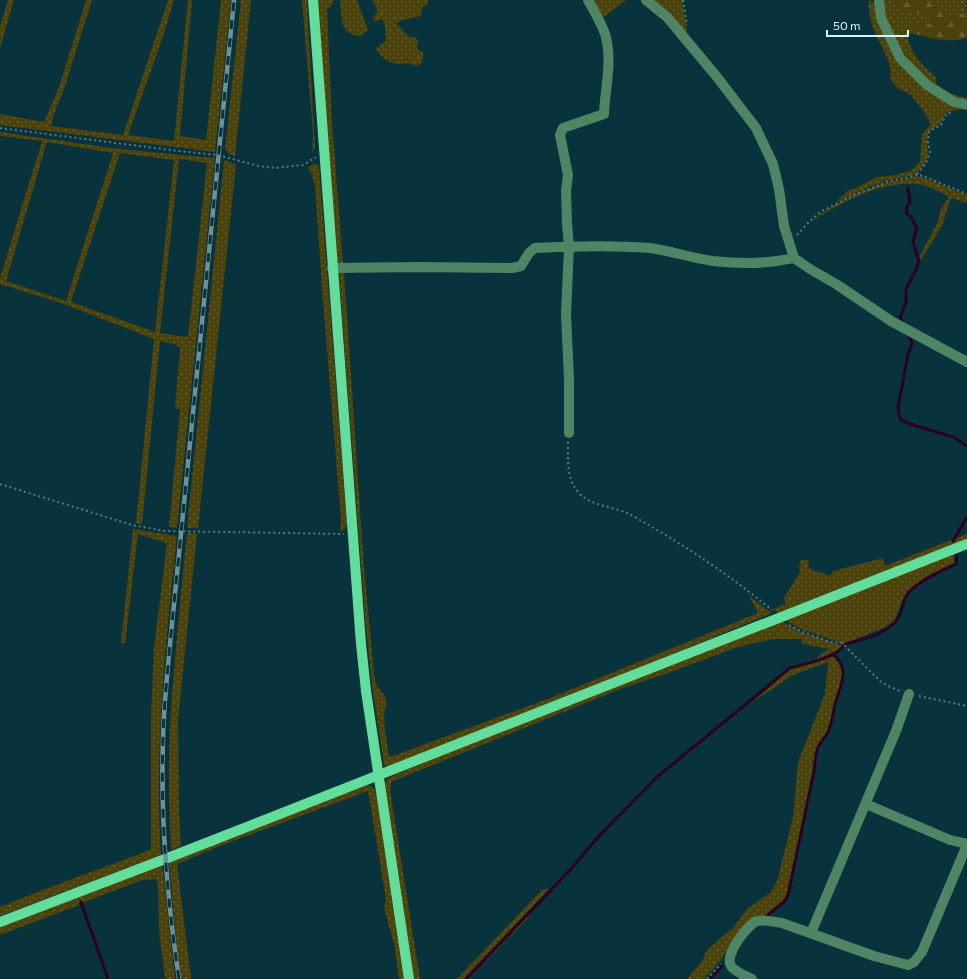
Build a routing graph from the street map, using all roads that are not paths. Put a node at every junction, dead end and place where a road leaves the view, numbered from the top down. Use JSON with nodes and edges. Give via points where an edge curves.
{"nodes":[{"id":1,"x":313,"y":0,"type":"edge"},
{"id":2,"x":588,"y":0,"type":"edge"},
{"id":3,"x":646,"y":0,"type":"edge"},
{"id":4,"x":879,"y":0,"type":"edge"},
{"id":5,"x":967,"y":105,"type":"edge"},
{"id":6,"x":569,"y":247,"type":"junction"},
{"id":7,"x":794,"y":258,"type":"junction"},
{"id":8,"x":332,"y":268,"type":"junction"},
{"id":9,"x":967,"y":362,"type":"edge"},
{"id":10,"x":569,"y":433,"type":"road end"},
{"id":11,"x":967,"y":544,"type":"edge"},
{"id":12,"x":909,"y":694,"type":"road end"},
{"id":13,"x":379,"y":775,"type":"junction"},
{"id":14,"x":866,"y":804,"type":"junction"},
{"id":15,"x":967,"y":845,"type":"edge"},
{"id":16,"x":0,"y":922,"type":"edge"},
{"id":17,"x":811,"y":933,"type":"junction"},
{"id":18,"x":410,"y":979,"type":"edge"},
{"id":19,"x":752,"y":979,"type":"edge"}],
"edges":[{"from":1,"to":8,"type":"main road"},
{"from":2,"to":6,"type":"street","via":[[605,34],[608,74],[604,114],[563,128],[560,134],[568,175],[566,191]]},
{"from":3,"to":7,"type":"street","via":[[667,17],[756,128],[773,164],[784,226]]},
{"from":4,"to":5,"type":"street","via":[[882,18],[900,58],[927,85],[954,102]]},
{"from":6,"to":7,"type":"street","via":[[604,245],[651,248],[712,260],[760,263]]},
{"from":6,"to":8,"type":"street","via":[[535,248],[521,266],[512,268]]},
{"from":6,"to":10,"type":"street","via":[[566,314]]},
{"from":7,"to":9,"type":"street","via":[[891,321]]},
{"from":8,"to":13,"type":"main road","via":[[365,683]]},
{"from":11,"to":13,"type":"main road"},
{"from":12,"to":14,"type":"street"},
{"from":13,"to":16,"type":"main road"},
{"from":13,"to":18,"type":"main road"},
{"from":14,"to":15,"type":"street"},
{"from":14,"to":17,"type":"street"},
{"from":15,"to":17,"type":"street","via":[[930,935],[914,962],[908,965],[874,956]]},
{"from":17,"to":19,"type":"street","via":[[768,920],[757,922],[731,952],[729,961],[732,968]]}]}
